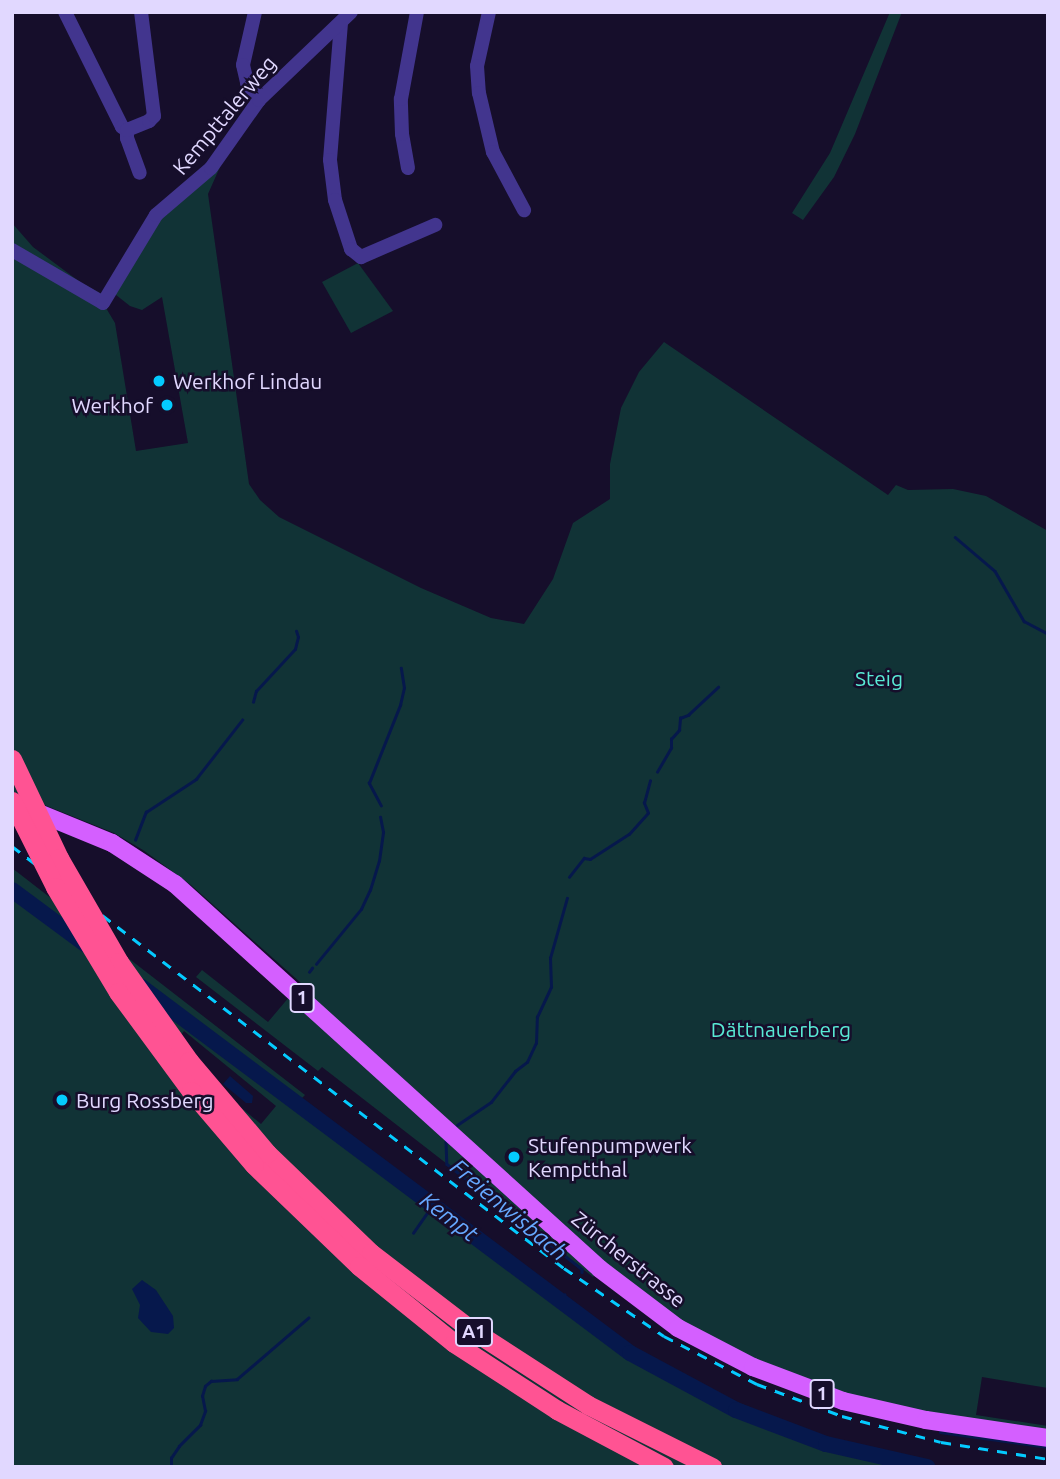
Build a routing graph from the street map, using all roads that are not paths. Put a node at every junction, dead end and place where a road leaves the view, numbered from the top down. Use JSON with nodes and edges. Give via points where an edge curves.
{"nodes":[{"id":1,"x":65,"y":12,"type":"edge"},
{"id":2,"x":141,"y":12,"type":"edge"},
{"id":3,"x":256,"y":12,"type":"edge"},
{"id":4,"x":417,"y":12,"type":"edge"},
{"id":5,"x":489,"y":12,"type":"edge"},
{"id":6,"x":346,"y":18,"type":"edge"},
{"id":7,"x":259,"y":100,"type":"junction"},
{"id":8,"x":127,"y":130,"type":"junction"},
{"id":9,"x":408,"y":168,"type":"dead end"},
{"id":10,"x":140,"y":173,"type":"dead end"},
{"id":11,"x":524,"y":210,"type":"dead end"},
{"id":12,"x":435,"y":225,"type":"dead end"},
{"id":13,"x":12,"y":250,"type":"edge"},
{"id":14,"x":12,"y":759,"type":"edge"},
{"id":15,"x":12,"y":802,"type":"edge"},
{"id":16,"x":260,"y":1159,"type":"junction"},
{"id":17,"x":1048,"y":1438,"type":"edge"},
{"id":18,"x":664,"y":1467,"type":"edge"},
{"id":19,"x":712,"y":1467,"type":"edge"}],
"edges":[{"from":1,"to":8,"type":"street"},
{"from":2,"to":8,"type":"street","via":[[154,110],[149,121]]},
{"from":3,"to":7,"type":"street","via":[[243,65],[247,83]]},
{"from":4,"to":9,"type":"street","via":[[401,99]]},
{"from":5,"to":11,"type":"street","via":[[477,66],[480,100],[493,152]]},
{"from":6,"to":7,"type":"street","name":"Kempttalerweg"},
{"from":6,"to":12,"type":"street","via":[[330,160],[341,226],[357,257]]},
{"from":7,"to":13,"type":"street","name":"Kempttalerweg","via":[[211,168],[156,215],[103,303]]},
{"from":8,"to":10,"type":"street"},
{"from":14,"to":16,"type":"highway","number":"A1","bridge":true,"via":[[59,858],[119,962]]},
{"from":15,"to":16,"type":"highway","number":"A1","bridge":true,"via":[[61,898],[118,992],[183,1081]]},
{"from":15,"to":17,"type":"main road","name":"Zürcherstrasse","number":"1","via":[[112,843],[169,880],[620,1286],[668,1322],[798,1385],[867,1408]]},
{"from":16,"to":18,"type":"highway","number":"A1","via":[[359,1266],[454,1343],[557,1410]]},
{"from":16,"to":19,"type":"highway","number":"A1","via":[[466,1326],[588,1405]]}]}
